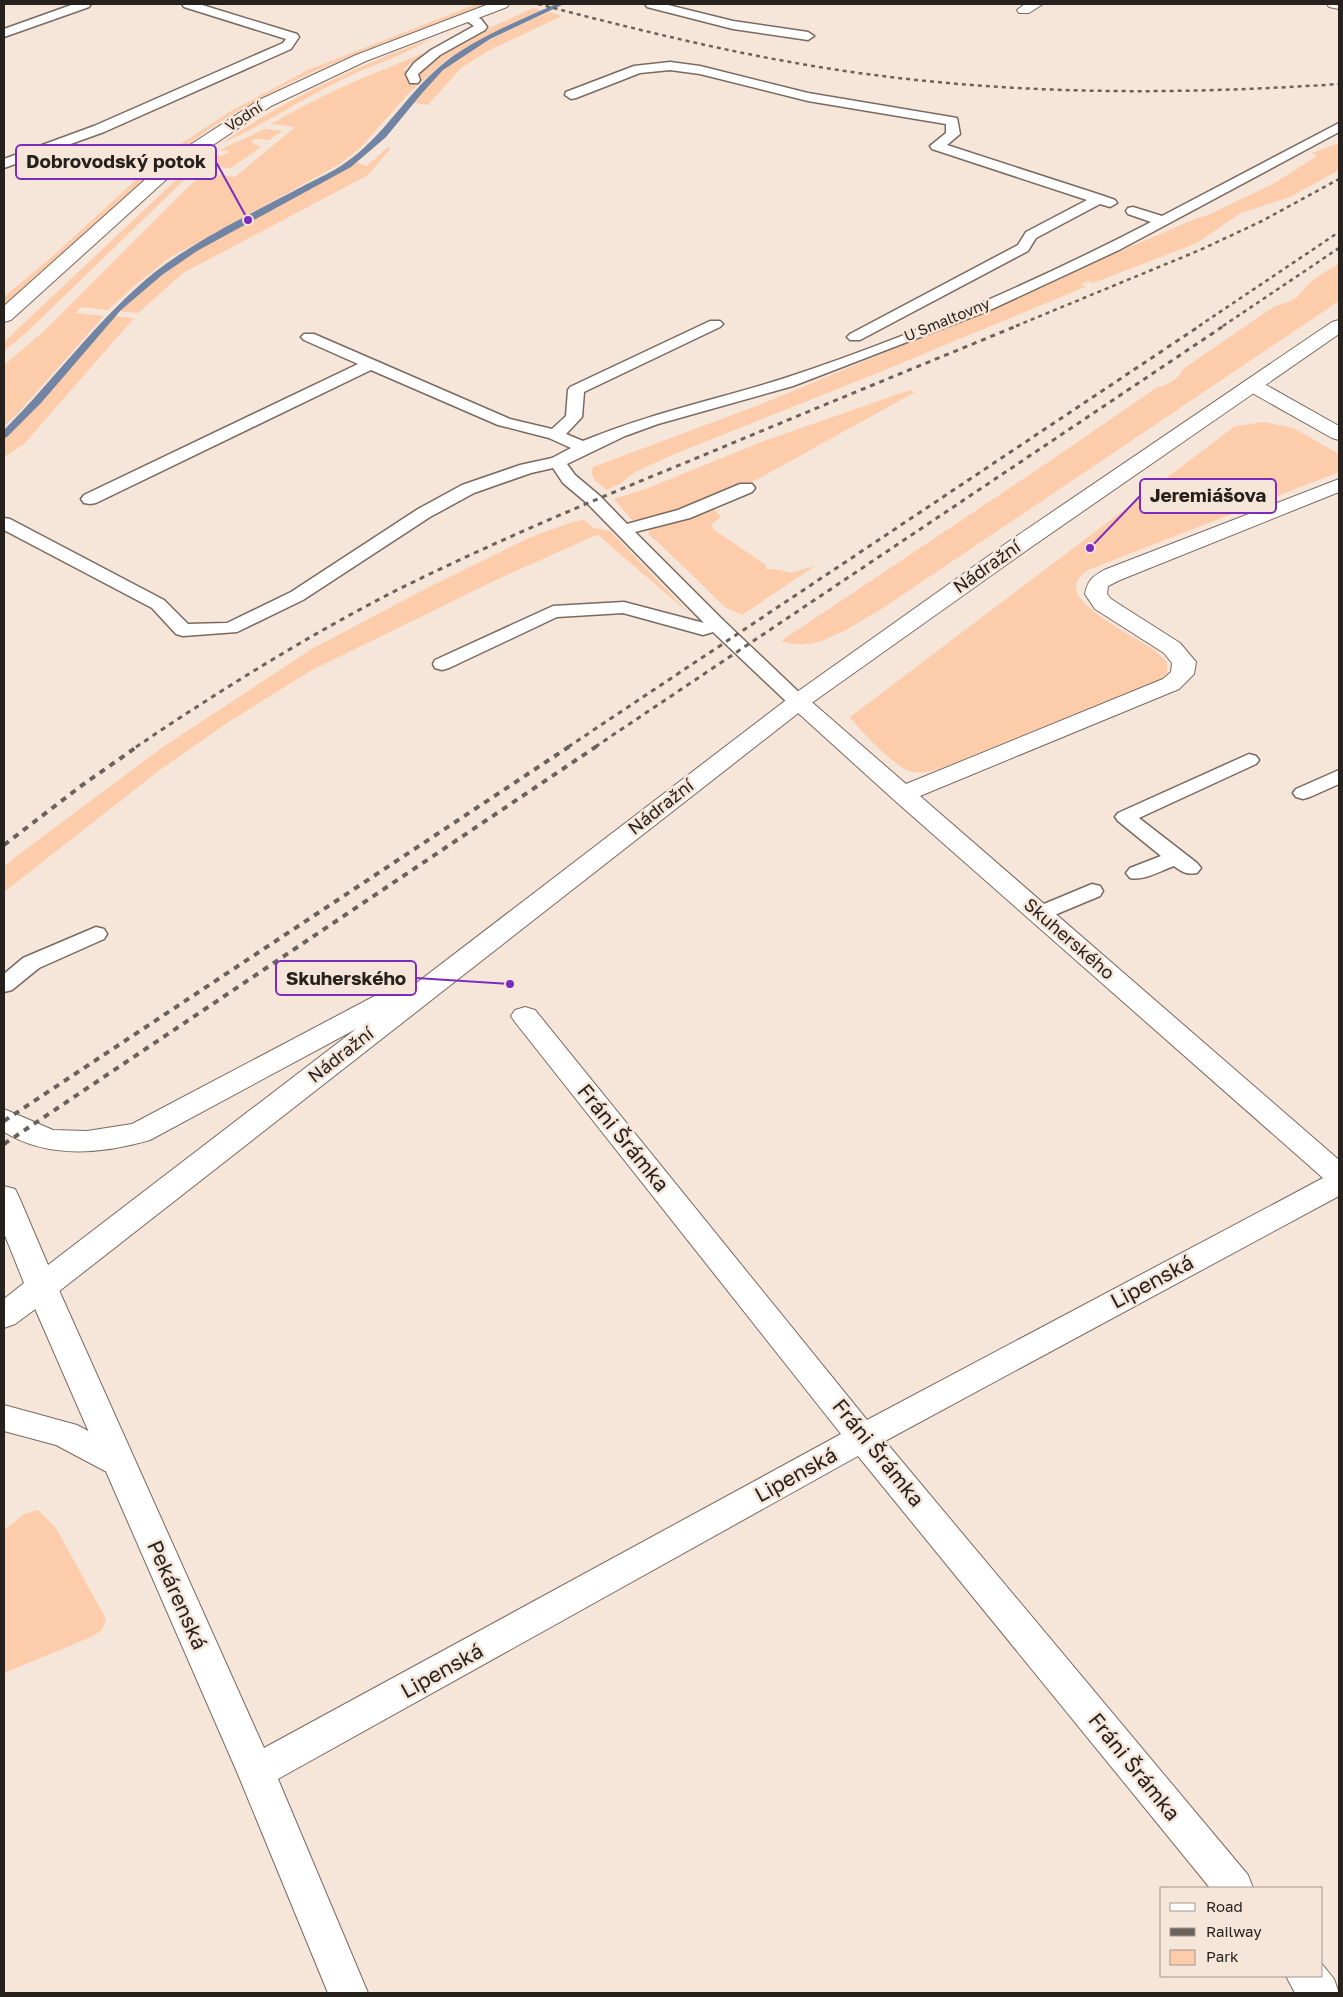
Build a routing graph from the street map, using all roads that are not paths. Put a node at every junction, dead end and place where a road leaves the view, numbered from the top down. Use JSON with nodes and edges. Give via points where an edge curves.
{"nodes":[{"id":1,"x":85,"y":4,"type":"edge"},
{"id":2,"x":188,"y":4,"type":"edge"},
{"id":3,"x":502,"y":4,"type":"edge"},
{"id":4,"x":651,"y":4,"type":"edge"},
{"id":5,"x":1334,"y":4,"type":"edge"},
{"id":6,"x":1339,"y":5,"type":"edge"},
{"id":7,"x":467,"y":17,"type":"junction"},
{"id":8,"x":4,"y":33,"type":"edge"},
{"id":9,"x":808,"y":36,"type":"dead end"},
{"id":10,"x":414,"y":80,"type":"dead end"},
{"id":11,"x":571,"y":95,"type":"dead end"},
{"id":12,"x":1339,"y":127,"type":"edge"},
{"id":13,"x":4,"y":164,"type":"edge"},
{"id":14,"x":1133,"y":211,"type":"dead end"},
{"id":15,"x":1162,"y":221,"type":"junction"},
{"id":16,"x":4,"y":316,"type":"edge"},
{"id":17,"x":715,"y":324,"type":"dead end"},
{"id":18,"x":1339,"y":326,"type":"edge"},
{"id":19,"x":309,"y":337,"type":"dead end"},
{"id":20,"x":855,"y":337,"type":"dead end"},
{"id":21,"x":371,"y":364,"type":"junction"},
{"id":22,"x":1252,"y":384,"type":"junction"},
{"id":23,"x":1339,"y":434,"type":"edge"},
{"id":24,"x":555,"y":435,"type":"junction"},
{"id":25,"x":582,"y":447,"type":"junction"},
{"id":26,"x":557,"y":462,"type":"junction"},
{"id":27,"x":1339,"y":485,"type":"edge"},
{"id":28,"x":746,"y":488,"type":"dead end"},
{"id":29,"x":90,"y":498,"type":"dead end"},
{"id":30,"x":4,"y":523,"type":"edge"},
{"id":31,"x":623,"y":530,"type":"junction"},
{"id":32,"x":717,"y":625,"type":"junction"},
{"id":33,"x":442,"y":664,"type":"dead end"},
{"id":34,"x":798,"y":702,"type":"junction"},
{"id":35,"x":1249,"y":760,"type":"dead end"},
{"id":36,"x":1339,"y":776,"type":"edge"},
{"id":37,"x":1302,"y":793,"type":"dead end"},
{"id":38,"x":902,"y":794,"type":"junction"},
{"id":39,"x":1136,"y":872,"type":"dead end"},
{"id":40,"x":1092,"y":891,"type":"dead end"},
{"id":41,"x":1040,"y":914,"type":"junction"},
{"id":42,"x":96,"y":934,"type":"dead end"},
{"id":43,"x":466,"y":959,"type":"junction"},
{"id":44,"x":4,"y":985,"type":"edge"},
{"id":45,"x":525,"y":1016,"type":"dead end"},
{"id":46,"x":4,"y":1119,"type":"edge"},
{"id":47,"x":1339,"y":1176,"type":"edge"},
{"id":48,"x":1339,"y":1183,"type":"edge"},
{"id":49,"x":4,"y":1197,"type":"edge"},
{"id":50,"x":42,"y":1288,"type":"junction"},
{"id":51,"x":4,"y":1316,"type":"edge"},
{"id":52,"x":4,"y":1418,"type":"edge"},
{"id":53,"x":863,"y":1438,"type":"junction"},
{"id":54,"x":117,"y":1462,"type":"junction"},
{"id":55,"x":256,"y":1772,"type":"junction"},
{"id":56,"x":1233,"y":1887,"type":"edge"},
{"id":57,"x":1307,"y":1977,"type":"edge"},
{"id":58,"x":348,"y":1993,"type":"edge"},
{"id":59,"x":1320,"y":1993,"type":"edge"}],
"edges":[{"from":1,"to":8,"type":"lane"},
{"from":2,"to":13,"type":"lane","via":[[293,37],[287,46],[158,105]]},
{"from":3,"to":7,"type":"street","name":"Vodní"},
{"from":4,"to":9,"type":"lane","via":[[733,25]]},
{"from":5,"to":6,"type":"street"},
{"from":7,"to":10,"type":"lane","via":[[481,27],[450,43],[418,66],[412,74]]},
{"from":7,"to":16,"type":"street","name":"Vodní","via":[[362,58],[266,103],[173,164]]},
{"from":11,"to":20,"type":"lane","via":[[638,69],[670,66],[700,70],[808,97],[952,121],[953,134],[937,146],[1105,201],[1031,235],[1024,248]]},
{"from":12,"to":15,"type":"lane","name":"U Smaltovny"},
{"from":14,"to":15,"type":"lane"},
{"from":15,"to":25,"type":"lane","name":"U Smaltovny","via":[[971,312],[826,369],[618,432]]},
{"from":17,"to":24,"type":"lane","via":[[576,390],[574,417]]},
{"from":18,"to":22,"type":"street","name":"Nádražní"},
{"from":19,"to":21,"type":"lane"},
{"from":21,"to":24,"type":"lane","via":[[504,422]]},
{"from":21,"to":29,"type":"lane"},
{"from":22,"to":23,"type":"street"},
{"from":22,"to":34,"type":"street","name":"Nádražní"},
{"from":24,"to":25,"type":"lane"},
{"from":25,"to":26,"type":"lane","name":"U Smaltovny"},
{"from":26,"to":30,"type":"lane","name":"U Smaltovny","via":[[468,489],[424,513],[297,596],[230,628],[182,630],[158,604]]},
{"from":26,"to":31,"type":"lane","via":[[569,479]]},
{"from":27,"to":38,"type":"street","via":[[1098,583],[1096,594],[1103,604],[1172,648],[1184,662],[1182,674],[1171,684]]},
{"from":28,"to":31,"type":"lane","via":[[684,514]]},
{"from":31,"to":32,"type":"lane"},
{"from":32,"to":33,"type":"lane","via":[[703,629],[624,607],[553,612]]},
{"from":32,"to":34,"type":"lane"},
{"from":34,"to":38,"type":"street","name":"Skuherského"},
{"from":34,"to":43,"type":"street","name":"Nádražní"},
{"from":35,"to":39,"type":"lane","via":[[1125,817],[1183,863]]},
{"from":36,"to":37,"type":"lane"},
{"from":38,"to":41,"type":"street","name":"Skuherského"},
{"from":40,"to":41,"type":"lane"},
{"from":41,"to":47,"type":"street","name":"Skuherského"},
{"from":42,"to":44,"type":"lane","via":[[31,963]]},
{"from":43,"to":46,"type":"street","via":[[140,1133],[98,1142],[57,1141],[21,1131]]},
{"from":43,"to":50,"type":"street","name":"Nádražní"},
{"from":45,"to":53,"type":"street","name":"Fráni Šrámka"},
{"from":48,"to":53,"type":"street","name":"Lipenská"},
{"from":49,"to":50,"type":"street","name":"Pekárenská"},
{"from":50,"to":51,"type":"street","name":"Nádražní"},
{"from":50,"to":54,"type":"street","name":"Pekárenská"},
{"from":52,"to":54,"type":"street","via":[[64,1434]]},
{"from":53,"to":55,"type":"street","name":"Lipenská"},
{"from":53,"to":56,"type":"street","name":"Fráni Šrámka"},
{"from":54,"to":55,"type":"street","name":"Pekárenská"},
{"from":55,"to":58,"type":"street","name":"Pekárenská"},
{"from":57,"to":59,"type":"street"}]}
